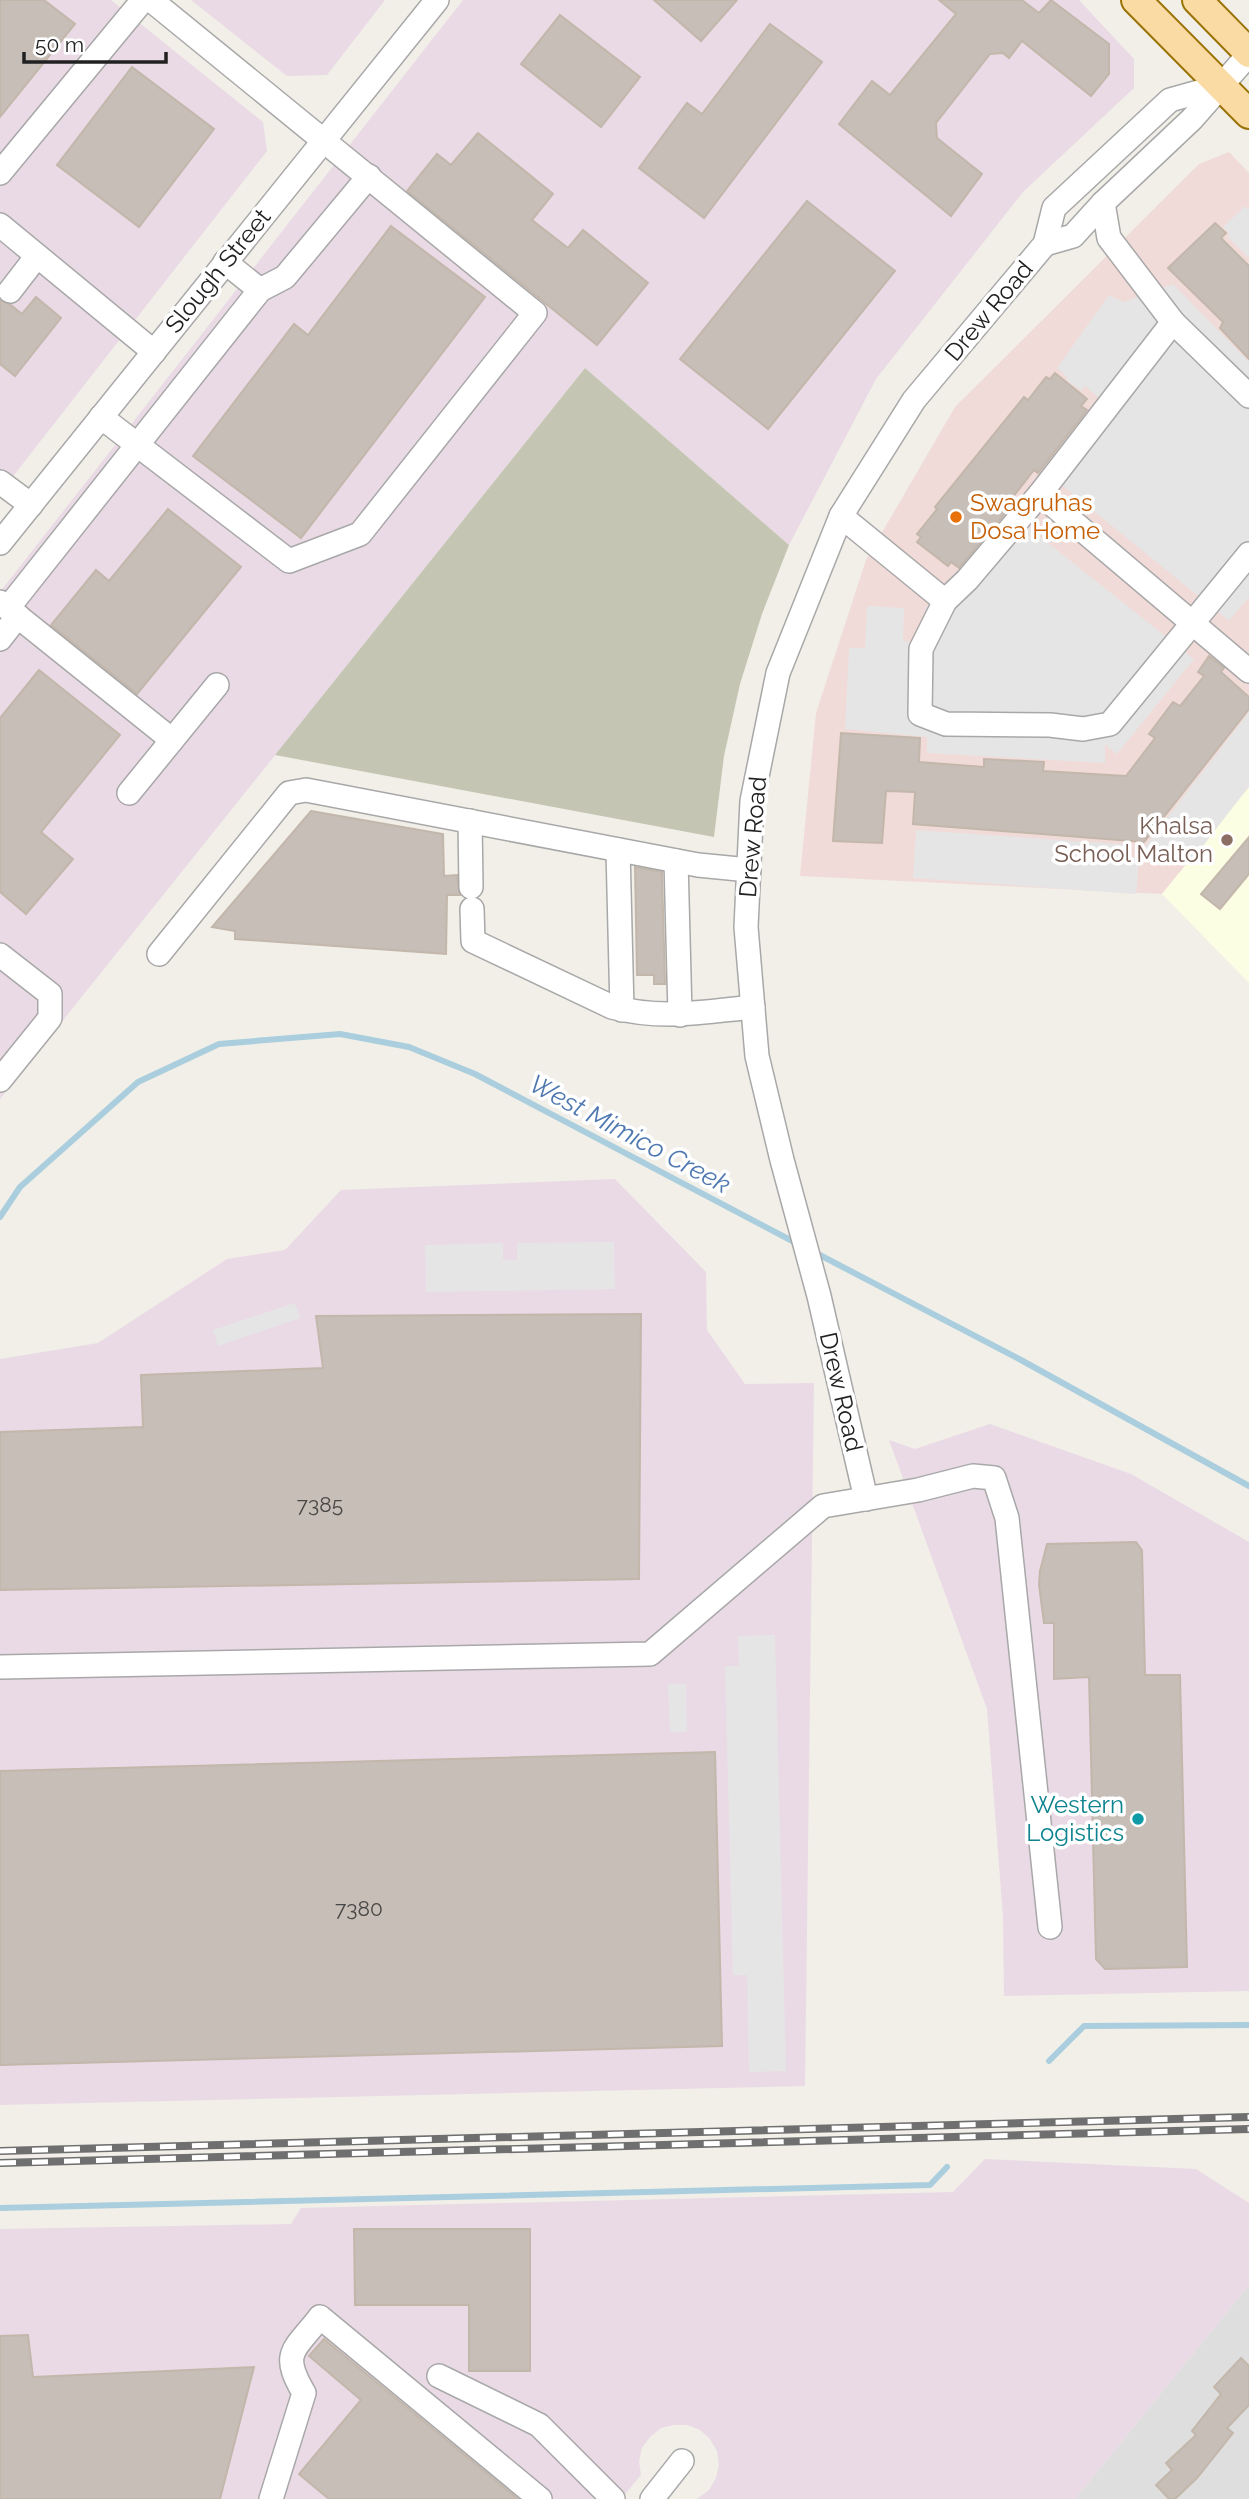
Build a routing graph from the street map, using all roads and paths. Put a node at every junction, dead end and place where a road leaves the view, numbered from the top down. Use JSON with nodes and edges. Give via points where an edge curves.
{"nodes":[{"id":1,"x":144,"y":0,"type":"edge"},
{"id":2,"x":151,"y":0,"type":"edge"},
{"id":3,"x":437,"y":0,"type":"edge"},
{"id":4,"x":1136,"y":0,"type":"edge"},
{"id":5,"x":1197,"y":0,"type":"edge"},
{"id":6,"x":1249,"y":54,"type":"edge"},
{"id":7,"x":1220,"y":86,"type":"junction"},
{"id":8,"x":1249,"y":114,"type":"edge"},
{"id":9,"x":324,"y":139,"type":"junction"},
{"id":10,"x":0,"y":173,"type":"edge"},
{"id":11,"x":369,"y":176,"type":"junction"},
{"id":12,"x":1103,"y":203,"type":"junction"},
{"id":13,"x":0,"y":225,"type":"edge"},
{"id":14,"x":1045,"y":244,"type":"junction"},
{"id":15,"x":37,"y":256,"type":"junction"},
{"id":16,"x":225,"y":262,"type":"junction"},
{"id":17,"x":260,"y":290,"type":"junction"},
{"id":18,"x":10,"y":291,"type":"dead end"},
{"id":19,"x":1173,"y":322,"type":"junction"},
{"id":20,"x":154,"y":352,"type":"junction"},
{"id":21,"x":1249,"y":396,"type":"edge"},
{"id":22,"x":101,"y":417,"type":"junction"},
{"id":23,"x":137,"y":445,"type":"junction"},
{"id":24,"x":0,"y":482,"type":"edge"},
{"id":25,"x":1040,"y":494,"type":"junction"},
{"id":26,"x":31,"y":505,"type":"junction"},
{"id":27,"x":841,"y":516,"type":"junction"},
{"id":28,"x":0,"y":543,"type":"edge"},
{"id":29,"x":1249,"y":554,"type":"edge"},
{"id":30,"x":945,"y":601,"type":"junction"},
{"id":31,"x":9,"y":609,"type":"edge"},
{"id":32,"x":1194,"y":624,"type":"junction"},
{"id":33,"x":0,"y":639,"type":"edge"},
{"id":34,"x":1249,"y":671,"type":"edge"},
{"id":35,"x":217,"y":685,"type":"dead end"},
{"id":36,"x":172,"y":740,"type":"junction"},
{"id":37,"x":129,"y":793,"type":"dead end"},
{"id":38,"x":470,"y":821,"type":"junction"},
{"id":39,"x":618,"y":849,"type":"junction"},
{"id":40,"x":676,"y":861,"type":"junction"},
{"id":41,"x":749,"y":870,"type":"junction"},
{"id":42,"x":159,"y":954,"type":"dead end"},
{"id":43,"x":0,"y":955,"type":"edge"},
{"id":44,"x":753,"y":1007,"type":"junction"},
{"id":45,"x":622,"y":1010,"type":"junction"},
{"id":46,"x":680,"y":1015,"type":"junction"},
{"id":47,"x":0,"y":1080,"type":"edge"},
{"id":48,"x":866,"y":1499,"type":"junction"},
{"id":49,"x":0,"y":1667,"type":"edge"},
{"id":50,"x":1050,"y":1927,"type":"dead end"},
{"id":51,"x":439,"y":2376,"type":"dead end"},
{"id":52,"x":682,"y":2461,"type":"dead end"},
{"id":53,"x":271,"y":2499,"type":"edge"},
{"id":54,"x":540,"y":2499,"type":"edge"},
{"id":55,"x":613,"y":2499,"type":"edge"},
{"id":56,"x":652,"y":2499,"type":"edge"}],
"edges":[{"from":1,"to":10,"type":"street"},
{"from":2,"to":9,"type":"street"},
{"from":3,"to":9,"type":"street","name":"Slough Street"},
{"from":4,"to":7,"type":"main road"},
{"from":5,"to":6,"type":"main road"},
{"from":6,"to":7,"type":"street","name":"Drew Road"},
{"from":7,"to":8,"type":"main road"},
{"from":7,"to":12,"type":"street","name":"Drew Road","via":[[1192,119]]},
{"from":7,"to":14,"type":"street","name":"Drew Road","via":[[1170,100],[1054,208]]},
{"from":9,"to":11,"type":"street"},
{"from":9,"to":16,"type":"street","name":"Slough Street"},
{"from":11,"to":17,"type":"street","via":[[285,277]]},
{"from":11,"to":23,"type":"street","via":[[535,313],[360,534],[289,561]]},
{"from":12,"to":14,"type":"street","name":"Drew Road","via":[[1073,236]]},
{"from":12,"to":19,"type":"street","via":[[1109,238]]},
{"from":13,"to":15,"type":"street"},
{"from":14,"to":27,"type":"street","name":"Drew Road","via":[[914,400]]},
{"from":15,"to":18,"type":"street"},
{"from":15,"to":20,"type":"street"},
{"from":16,"to":17,"type":"street"},
{"from":16,"to":20,"type":"street","name":"Slough Street"},
{"from":17,"to":23,"type":"street"},
{"from":19,"to":21,"type":"street"},
{"from":19,"to":25,"type":"street"},
{"from":20,"to":22,"type":"street","name":"Slough Street"},
{"from":22,"to":23,"type":"street"},
{"from":22,"to":26,"type":"street","name":"Slough Street"},
{"from":23,"to":31,"type":"street"},
{"from":24,"to":26,"type":"street"},
{"from":25,"to":30,"type":"street"},
{"from":25,"to":32,"type":"street"},
{"from":26,"to":28,"type":"street","name":"Slough Street"},
{"from":27,"to":30,"type":"street"},
{"from":27,"to":41,"type":"street","name":"Drew Road","via":[[778,673],[752,801]]},
{"from":29,"to":32,"type":"street"},
{"from":30,"to":32,"type":"street","via":[[921,649],[919,714],[946,724],[1083,729],[1110,724]]},
{"from":31,"to":33,"type":"street"},
{"from":31,"to":36,"type":"street"},
{"from":32,"to":34,"type":"street"},
{"from":35,"to":36,"type":"street"},
{"from":36,"to":37,"type":"street"},
{"from":38,"to":39,"type":"street"},
{"from":38,"to":42,"type":"street","via":[[306,790],[289,793]]},
{"from":38,"to":45,"type":"street","via":[[473,941]]},
{"from":39,"to":40,"type":"street"},
{"from":39,"to":45,"type":"street"},
{"from":40,"to":41,"type":"street"},
{"from":40,"to":46,"type":"street"},
{"from":41,"to":44,"type":"street","name":"Drew Road","via":[[746,927]]},
{"from":43,"to":47,"type":"street","via":[[50,994],[50,1018]]},
{"from":44,"to":46,"type":"street"},
{"from":44,"to":48,"type":"street","name":"Drew Road","via":[[757,1056]]},
{"from":45,"to":46,"type":"street"},
{"from":48,"to":49,"type":"street","via":[[822,1506],[650,1654]]},
{"from":48,"to":50,"type":"street","via":[[973,1476],[994,1478],[1007,1518]]},
{"from":51,"to":55,"type":"street","via":[[539,2425]]},
{"from":52,"to":56,"type":"street"},
{"from":53,"to":54,"type":"street","via":[[304,2393],[291,2371],[291,2354],[320,2317]]}]}
